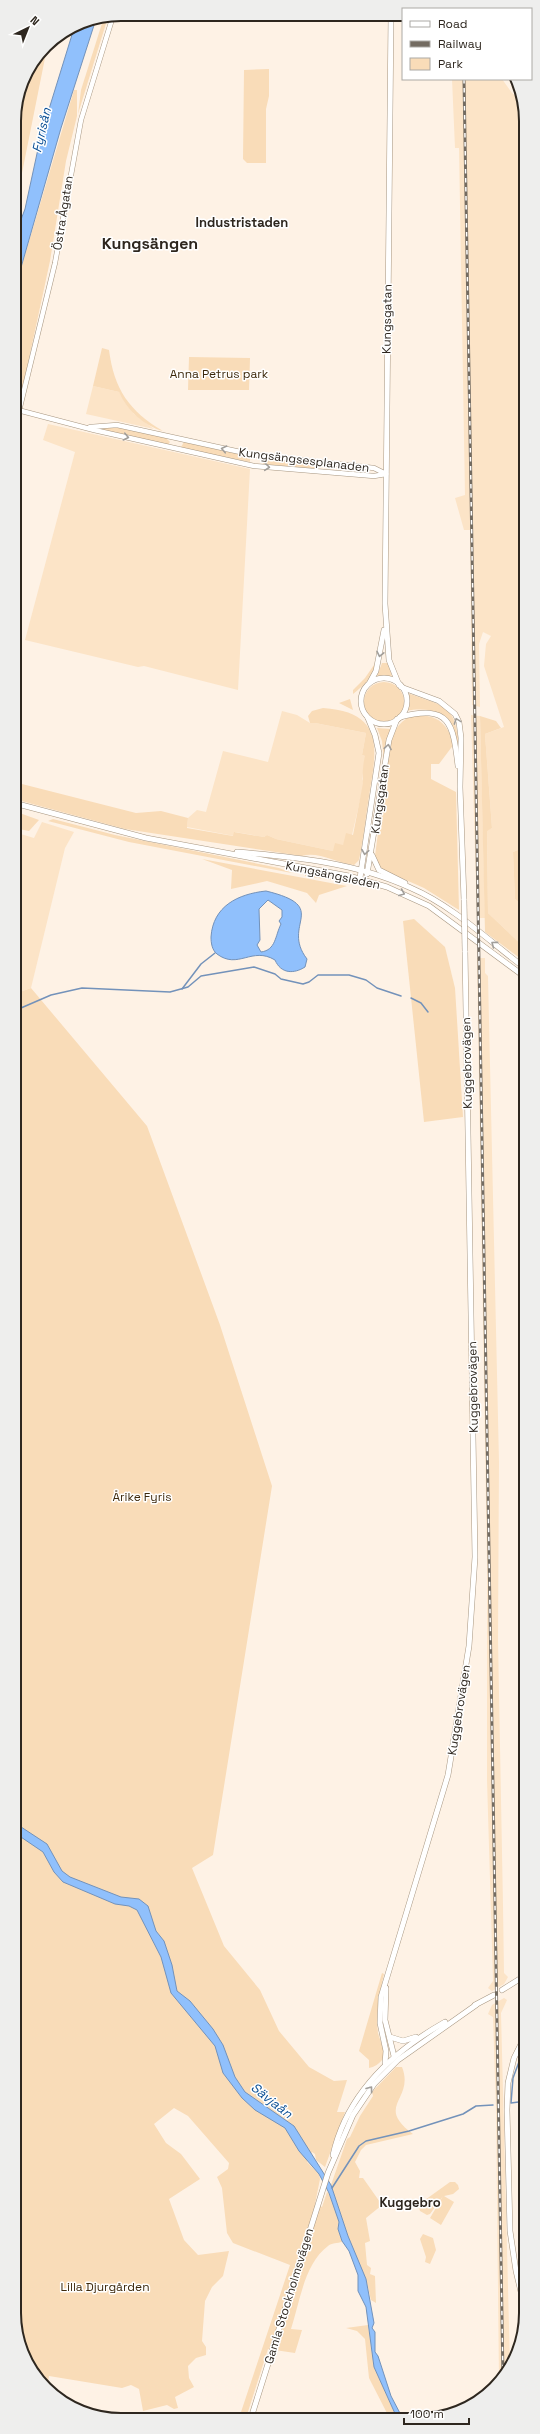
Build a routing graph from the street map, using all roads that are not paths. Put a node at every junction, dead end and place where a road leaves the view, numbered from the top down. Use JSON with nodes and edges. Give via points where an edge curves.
{"nodes":[{"id":1,"x":111,"y":21,"type":"edge"},
{"id":2,"x":391,"y":21,"type":"edge"},
{"id":3,"x":21,"y":391,"type":"edge"},
{"id":4,"x":21,"y":411,"type":"edge"},
{"id":5,"x":88,"y":427,"type":"junction"},
{"id":6,"x":386,"y":474,"type":"junction"},
{"id":7,"x":386,"y":621,"type":"junction"},
{"id":8,"x":368,"y":685,"type":"junction"},
{"id":9,"x":400,"y":686,"type":"junction"},
{"id":10,"x":368,"y":718,"type":"junction"},
{"id":11,"x":398,"y":718,"type":"junction"},
{"id":12,"x":460,"y":787,"type":"junction"},
{"id":13,"x":21,"y":805,"type":"edge"},
{"id":14,"x":210,"y":850,"type":"junction"},
{"id":15,"x":372,"y":854,"type":"junction"},
{"id":16,"x":362,"y":870,"type":"junction"},
{"id":17,"x":367,"y":872,"type":"junction"},
{"id":18,"x":360,"y":878,"type":"junction"},
{"id":19,"x":366,"y":880,"type":"junction"},
{"id":20,"x":412,"y":888,"type":"junction"},
{"id":21,"x":519,"y":963,"type":"edge"},
{"id":22,"x":519,"y":973,"type":"edge"},
{"id":23,"x":388,"y":1976,"type":"junction"},
{"id":24,"x":519,"y":1979,"type":"edge"},
{"id":25,"x":502,"y":1990,"type":"dead end"},
{"id":26,"x":494,"y":1995,"type":"dead end"},
{"id":27,"x":476,"y":2004,"type":"junction"},
{"id":28,"x":423,"y":2034,"type":"junction"},
{"id":29,"x":383,"y":2037,"type":"junction"},
{"id":30,"x":390,"y":2037,"type":"junction"},
{"id":31,"x":519,"y":2048,"type":"edge"},
{"id":32,"x":396,"y":2058,"type":"junction"},
{"id":33,"x":385,"y":2063,"type":"junction"},
{"id":34,"x":328,"y":2173,"type":"junction"},
{"id":35,"x":519,"y":2285,"type":"edge"},
{"id":36,"x":253,"y":2413,"type":"edge"}],
"edges":[{"from":1,"to":3,"type":"street","name":"Östra Ågatan","via":[[81,120],[55,263]]},
{"from":2,"to":6,"type":"main road","name":"Kungsgatan"},
{"from":4,"to":5,"type":"street","name":"Kungsängsesplanaden"},
{"from":5,"to":6,"type":"street","name":"Kungsängsesplanaden","one_way":true,"via":[[254,466],[374,476]]},
{"from":6,"to":5,"type":"street","name":"Kungsängsesplanaden","one_way":true,"via":[[374,468],[254,456],[117,425]]},
{"from":6,"to":7,"type":"main road","name":"Kungsgatan"},
{"from":7,"to":8,"type":"main road","name":"Kungsgatan","one_way":true,"via":[[376,671]]},
{"from":7,"to":9,"type":"main road","name":"Kungsgatan","via":[[389,660]]},
{"from":8,"to":9,"type":"main road","via":[[384,678]]},
{"from":8,"to":10,"type":"main road","via":[[361,700]]},
{"from":9,"to":11,"type":"main road","via":[[406,701]]},
{"from":12,"to":9,"type":"main road","name":"Kuggebrovägen","one_way":true,"via":[[461,738],[455,714],[440,701]]},
{"from":10,"to":11,"type":"main road","via":[[380,723],[389,723]]},
{"from":10,"to":16,"type":"main road","name":"Kungsgatan","one_way":true,"via":[[379,753]]},
{"from":11,"to":12,"type":"main road","name":"Kuggebrovägen","via":[[416,713],[430,713],[441,717],[449,724],[455,736]]},
{"from":15,"to":11,"type":"main road","name":"Kungsgatan","one_way":true,"via":[[389,740]]},
{"from":12,"to":23,"type":"main road","name":"Kuggebrovägen","bridge":true,"via":[[475,1557],[469,1646],[448,1775]]},
{"from":13,"to":14,"type":"main road","name":"Kungsängsleden","via":[[146,838]]},
{"from":14,"to":16,"type":"main road","name":"Kungsängsleden","via":[[312,860]]},
{"from":14,"to":18,"type":"main road","name":"Kungsängsleden"},
{"from":15,"to":17,"type":"main road","name":"Kungsgatan"},
{"from":15,"to":20,"type":"main road","via":[[379,870]]},
{"from":16,"to":17,"type":"main road","name":"Kungsängsleden"},
{"from":16,"to":18,"type":"main road","name":"Kungsgatan"},
{"from":17,"to":19,"type":"main road","name":"Kungsgatan"},
{"from":17,"to":20,"type":"main road","name":"Kungsängsleden"},
{"from":18,"to":19,"type":"main road","name":"Kungsängsleden"},
{"from":19,"to":22,"type":"main road","name":"Kungsängsleden","one_way":true,"via":[[429,906]]},
{"from":21,"to":20,"type":"main road","name":"Kungsängsleden","one_way":true,"via":[[450,911]]},
{"from":23,"to":29,"type":"main road","name":"Kuggebrovägen","via":[[381,1997]]},
{"from":23,"to":30,"type":"main road","name":"Kuggebrovägen","via":[[384,2009]]},
{"from":24,"to":25,"type":"main road"},
{"from":26,"to":27,"type":"main road","name":"Gamla Stockholmsvägen"},
{"from":27,"to":28,"type":"main road","name":"Gamla Stockholmsvägen"},
{"from":27,"to":32,"type":"main road","name":"Gamla Stockholmsvägen"},
{"from":28,"to":30,"type":"main road","via":[[403,2042]]},
{"from":28,"to":32,"type":"main road","name":"Gamla Stockholmsvägen"},
{"from":29,"to":32,"type":"main road","name":"Kuggebrovägen"},
{"from":29,"to":33,"type":"main road","name":"Kuggebrovägen"},
{"from":30,"to":32,"type":"main road","name":"Kuggebrovägen"},
{"from":31,"to":35,"type":"main road","via":[[508,2083],[507,2110],[510,2231]]},
{"from":32,"to":33,"type":"main road","name":"Gamla Stockholmsvägen"},
{"from":34,"to":32,"type":"main road","name":"Gamla Stockholmsvägen","one_way":true,"via":[[353,2115]]},
{"from":33,"to":34,"type":"main road","name":"Gamla Stockholmsvägen","via":[[364,2087],[348,2114],[334,2148]]},
{"from":34,"to":36,"type":"main road","name":"Gamla Stockholmsvägen"}]}
